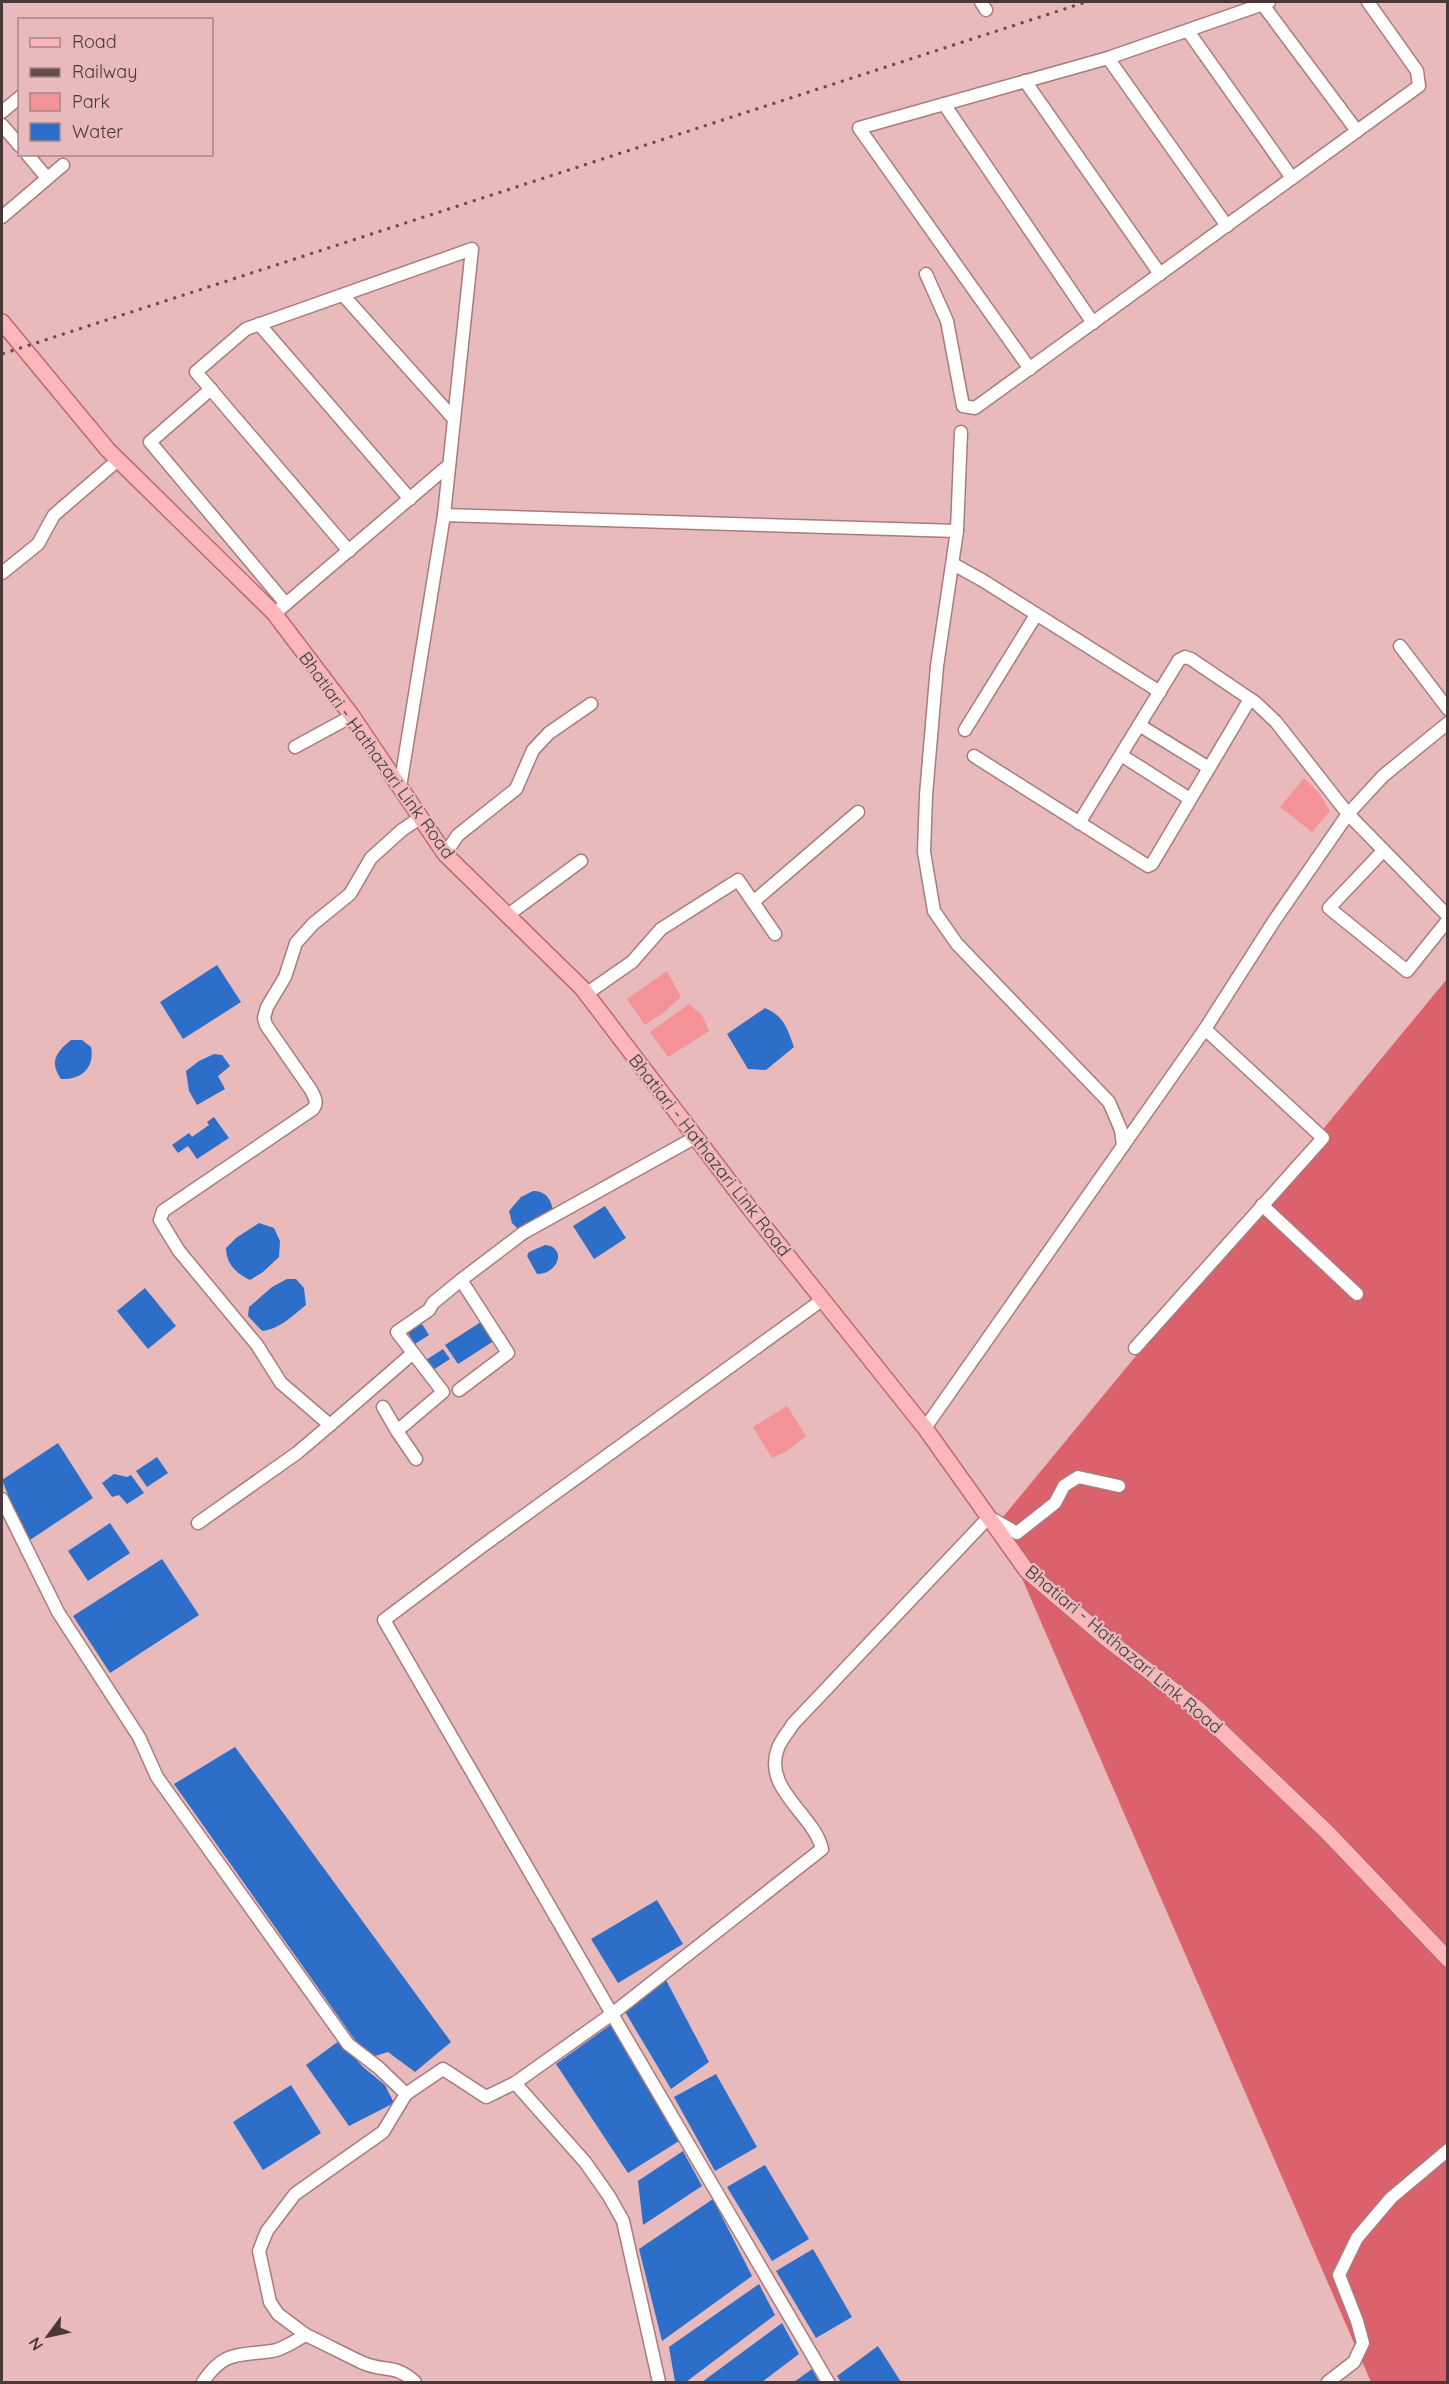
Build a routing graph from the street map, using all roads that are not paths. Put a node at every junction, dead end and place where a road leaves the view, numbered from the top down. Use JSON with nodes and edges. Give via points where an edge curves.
{"nodes":[{"id":1,"x":1368,"y":2,"type":"edge"},
{"id":2,"x":1266,"y":3,"type":"edge"},
{"id":3,"x":1188,"y":31,"type":"junction"},
{"id":4,"x":1108,"y":58,"type":"junction"},
{"id":5,"x":1025,"y":81,"type":"junction"},
{"id":6,"x":18,"y":99,"type":"edge"},
{"id":7,"x":944,"y":104,"type":"junction"},
{"id":8,"x":2,"y":112,"type":"edge"},
{"id":9,"x":2,"y":125,"type":"edge"},
{"id":10,"x":1357,"y":131,"type":"junction"},
{"id":11,"x":18,"y":144,"type":"edge"},
{"id":12,"x":29,"y":156,"type":"edge"},
{"id":13,"x":63,"y":165,"type":"dead end"},
{"id":14,"x":47,"y":178,"type":"junction"},
{"id":15,"x":1292,"y":178,"type":"junction"},
{"id":16,"x":2,"y":217,"type":"edge"},
{"id":17,"x":1227,"y":226,"type":"junction"},
{"id":18,"x":926,"y":274,"type":"dead end"},
{"id":19,"x":1160,"y":274,"type":"junction"},
{"id":20,"x":343,"y":295,"type":"junction"},
{"id":21,"x":2,"y":322,"type":"edge"},
{"id":22,"x":1093,"y":323,"type":"junction"},
{"id":23,"x":259,"y":324,"type":"junction"},
{"id":24,"x":1030,"y":369,"type":"junction"},
{"id":25,"x":211,"y":389,"type":"junction"},
{"id":26,"x":454,"y":419,"type":"junction"},
{"id":27,"x":962,"y":432,"type":"dead end"},
{"id":28,"x":118,"y":460,"type":"junction"},
{"id":29,"x":449,"y":465,"type":"junction"},
{"id":30,"x":410,"y":498,"type":"junction"},
{"id":31,"x":444,"y":515,"type":"junction"},
{"id":32,"x":957,"y":531,"type":"junction"},
{"id":33,"x":349,"y":550,"type":"junction"},
{"id":34,"x":953,"y":564,"type":"junction"},
{"id":35,"x":2,"y":573,"type":"edge"},
{"id":36,"x":280,"y":609,"type":"junction"},
{"id":37,"x":1036,"y":615,"type":"junction"},
{"id":38,"x":1400,"y":646,"type":"dead end"},
{"id":39,"x":1160,"y":692,"type":"junction"},
{"id":40,"x":1250,"y":699,"type":"junction"},
{"id":41,"x":591,"y":704,"type":"dead end"},
{"id":42,"x":1448,"y":710,"type":"edge"},
{"id":43,"x":352,"y":717,"type":"junction"},
{"id":44,"x":1448,"y":723,"type":"edge"},
{"id":45,"x":1139,"y":725,"type":"junction"},
{"id":46,"x":965,"y":730,"type":"dead end"},
{"id":47,"x":295,"y":747,"type":"dead end"},
{"id":48,"x":1121,"y":755,"type":"junction"},
{"id":49,"x":974,"y":756,"type":"dead end"},
{"id":50,"x":1209,"y":768,"type":"junction"},
{"id":51,"x":400,"y":787,"type":"junction"},
{"id":52,"x":1190,"y":799,"type":"junction"},
{"id":53,"x":858,"y":812,"type":"dead end"},
{"id":54,"x":1348,"y":814,"type":"junction"},
{"id":55,"x":420,"y":818,"type":"junction"},
{"id":56,"x":1079,"y":823,"type":"junction"},
{"id":57,"x":1383,"y":850,"type":"junction"},
{"id":58,"x":445,"y":854,"type":"junction"},
{"id":59,"x":581,"y":861,"type":"dead end"},
{"id":60,"x":753,"y":903,"type":"junction"},
{"id":61,"x":508,"y":915,"type":"junction"},
{"id":62,"x":1448,"y":918,"type":"edge"},
{"id":63,"x":775,"y":934,"type":"dead end"},
{"id":64,"x":586,"y":994,"type":"junction"},
{"id":65,"x":1206,"y":1029,"type":"junction"},
{"id":66,"x":696,"y":1137,"type":"junction"},
{"id":67,"x":1123,"y":1146,"type":"junction"},
{"id":68,"x":1262,"y":1205,"type":"junction"},
{"id":69,"x":461,"y":1280,"type":"junction"},
{"id":70,"x":1357,"y":1294,"type":"dead end"},
{"id":71,"x":822,"y":1300,"type":"junction"},
{"id":72,"x":1135,"y":1348,"type":"dead end"},
{"id":73,"x":413,"y":1353,"type":"junction"},
{"id":74,"x":459,"y":1390,"type":"dead end"},
{"id":75,"x":383,"y":1407,"type":"dead end"},
{"id":76,"x":330,"y":1425,"type":"junction"},
{"id":77,"x":925,"y":1428,"type":"junction"},
{"id":78,"x":397,"y":1431,"type":"junction"},
{"id":79,"x":416,"y":1459,"type":"dead end"},
{"id":80,"x":1119,"y":1486,"type":"dead end"},
{"id":81,"x":2,"y":1499,"type":"edge"},
{"id":82,"x":989,"y":1517,"type":"junction"},
{"id":83,"x":198,"y":1522,"type":"dead end"},
{"id":84,"x":1448,"y":1959,"type":"edge"},
{"id":85,"x":612,"y":2014,"type":"junction"},
{"id":86,"x":515,"y":2083,"type":"junction"},
{"id":87,"x":406,"y":2094,"type":"junction"},
{"id":88,"x":1448,"y":2150,"type":"edge"},
{"id":89,"x":306,"y":2335,"type":"junction"},
{"id":90,"x":203,"y":2382,"type":"edge"},
{"id":91,"x":415,"y":2382,"type":"edge"},
{"id":92,"x":659,"y":2382,"type":"edge"},
{"id":93,"x":828,"y":2382,"type":"edge"},
{"id":94,"x":1328,"y":2382,"type":"edge"}],
"edges":[{"from":1,"to":10,"type":"street","via":[[1417,70],[1419,86]]},
{"from":2,"to":3,"type":"street"},
{"from":2,"to":10,"type":"street"},
{"from":3,"to":4,"type":"street"},
{"from":3,"to":15,"type":"street"},
{"from":4,"to":5,"type":"street"},
{"from":4,"to":17,"type":"street"},
{"from":5,"to":7,"type":"street"},
{"from":5,"to":19,"type":"street"},
{"from":6,"to":8,"type":"street"},
{"from":7,"to":22,"type":"street"},
{"from":7,"to":24,"type":"street","via":[[859,128]]},
{"from":9,"to":11,"type":"street"},
{"from":10,"to":15,"type":"street"},
{"from":12,"to":14,"type":"street"},
{"from":13,"to":14,"type":"street"},
{"from":14,"to":16,"type":"street"},
{"from":15,"to":17,"type":"street"},
{"from":17,"to":19,"type":"street"},
{"from":18,"to":24,"type":"street","via":[[947,321],[963,406],[975,408]]},
{"from":19,"to":22,"type":"street"},
{"from":20,"to":23,"type":"street"},
{"from":20,"to":26,"type":"street"},
{"from":20,"to":26,"type":"street","via":[[472,249]]},
{"from":21,"to":28,"type":"main road","name":"Bhatiari - Hathazari Link Road"},
{"from":22,"to":24,"type":"street"},
{"from":23,"to":25,"type":"street","via":[[246,329],[196,372]]},
{"from":23,"to":30,"type":"street"},
{"from":25,"to":33,"type":"street"},
{"from":25,"to":36,"type":"street","via":[[150,442]]},
{"from":26,"to":29,"type":"street"},
{"from":27,"to":32,"type":"street"},
{"from":28,"to":35,"type":"street","via":[[54,515],[38,544]]},
{"from":28,"to":36,"type":"main road","name":"Bhatiari - Hathazari Link Road"},
{"from":29,"to":30,"type":"street"},
{"from":29,"to":31,"type":"street"},
{"from":30,"to":33,"type":"street"},
{"from":31,"to":32,"type":"street"},
{"from":31,"to":51,"type":"street"},
{"from":32,"to":34,"type":"street"},
{"from":33,"to":36,"type":"street"},
{"from":34,"to":37,"type":"street"},
{"from":34,"to":67,"type":"street","via":[[937,666],[926,795],[924,852],[934,911],[957,944],[1108,1102],[1121,1130]]},
{"from":36,"to":43,"type":"main road","name":"Bhatiari - Hathazari Link Road"},
{"from":37,"to":39,"type":"street"},
{"from":37,"to":46,"type":"street"},
{"from":38,"to":42,"type":"street"},
{"from":39,"to":40,"type":"street","via":[[1179,660],[1185,657]]},
{"from":39,"to":45,"type":"street"},
{"from":40,"to":50,"type":"street"},
{"from":40,"to":54,"type":"street","via":[[1276,722]]},
{"from":41,"to":58,"type":"street","via":[[549,733],[533,750],[516,789],[458,835]]},
{"from":43,"to":47,"type":"street"},
{"from":43,"to":51,"type":"main road","name":"Bhatiari - Hathazari Link Road"},
{"from":44,"to":54,"type":"street","via":[[1383,776]]},
{"from":45,"to":48,"type":"street"},
{"from":45,"to":50,"type":"street"},
{"from":48,"to":52,"type":"street"},
{"from":48,"to":56,"type":"street"},
{"from":49,"to":56,"type":"street"},
{"from":50,"to":52,"type":"street"},
{"from":51,"to":55,"type":"main road","name":"Bhatiari - Hathazari Link Road"},
{"from":52,"to":56,"type":"street","via":[[1148,866]]},
{"from":53,"to":60,"type":"street"},
{"from":54,"to":57,"type":"street"},
{"from":54,"to":65,"type":"street"},
{"from":55,"to":58,"type":"main road","name":"Bhatiari - Hathazari Link Road"},
{"from":55,"to":76,"type":"street","via":[[371,858],[350,894],[296,943],[285,977],[267,1007],[266,1025],[316,1098],[316,1105],[163,1211],[160,1220],[179,1251],[256,1345],[280,1383]]},
{"from":57,"to":62,"type":"street"},
{"from":57,"to":62,"type":"street","via":[[1329,908],[1407,971]]},
{"from":58,"to":61,"type":"main road","name":"Bhatiari - Hathazari Link Road"},
{"from":59,"to":61,"type":"street"},
{"from":60,"to":63,"type":"street"},
{"from":60,"to":64,"type":"street","via":[[738,880],[661,929],[632,962]]},
{"from":61,"to":64,"type":"main road","name":"Bhatiari - Hathazari Link Road"},
{"from":64,"to":66,"type":"main road","name":"Bhatiari - Hathazari Link Road"},
{"from":65,"to":67,"type":"street"},
{"from":65,"to":68,"type":"street","via":[[1323,1138]]},
{"from":66,"to":69,"type":"street","via":[[523,1233]]},
{"from":66,"to":71,"type":"main road","name":"Bhatiari - Hathazari Link Road"},
{"from":67,"to":77,"type":"street"},
{"from":68,"to":70,"type":"street"},
{"from":68,"to":72,"type":"street"},
{"from":69,"to":73,"type":"street","via":[[429,1310],[397,1332]]},
{"from":69,"to":74,"type":"street","via":[[507,1353]]},
{"from":71,"to":77,"type":"main road","name":"Bhatiari - Hathazari Link Road"},
{"from":71,"to":85,"type":"street","via":[[384,1620]]},
{"from":73,"to":76,"type":"street"},
{"from":73,"to":78,"type":"street","via":[[443,1392]]},
{"from":75,"to":78,"type":"street"},
{"from":76,"to":83,"type":"street","via":[[297,1453]]},
{"from":77,"to":82,"type":"main road","name":"Bhatiari - Hathazari Link Road"},
{"from":78,"to":79,"type":"street"},
{"from":80,"to":82,"type":"street","via":[[1078,1477],[1064,1486],[1055,1503],[1017,1533]]},
{"from":81,"to":87,"type":"street","via":[[58,1612],[139,1737],[157,1777],[348,2044]]},
{"from":82,"to":84,"type":"main road","name":"Bhatiari - Hathazari Link Road","via":[[1034,1578],[1199,1710],[1327,1832]]},
{"from":82,"to":85,"type":"street","via":[[793,1724],[777,1750],[776,1774],[786,1795],[820,1838],[822,1849]]},
{"from":85,"to":86,"type":"street"},
{"from":85,"to":93,"type":"street"},
{"from":86,"to":87,"type":"street","via":[[486,2097],[443,2069]]},
{"from":86,"to":92,"type":"street","via":[[585,2162],[623,2221]]},
{"from":87,"to":89,"type":"street","via":[[382,2132],[295,2194],[267,2231],[259,2251],[270,2302],[278,2314]]},
{"from":88,"to":94,"type":"street","via":[[1391,2198],[1357,2238],[1339,2275],[1363,2343],[1354,2362]]},
{"from":89,"to":90,"type":"street","via":[[274,2351],[241,2353],[222,2361]]},
{"from":89,"to":91,"type":"street","via":[[363,2363],[398,2369]]}]}
